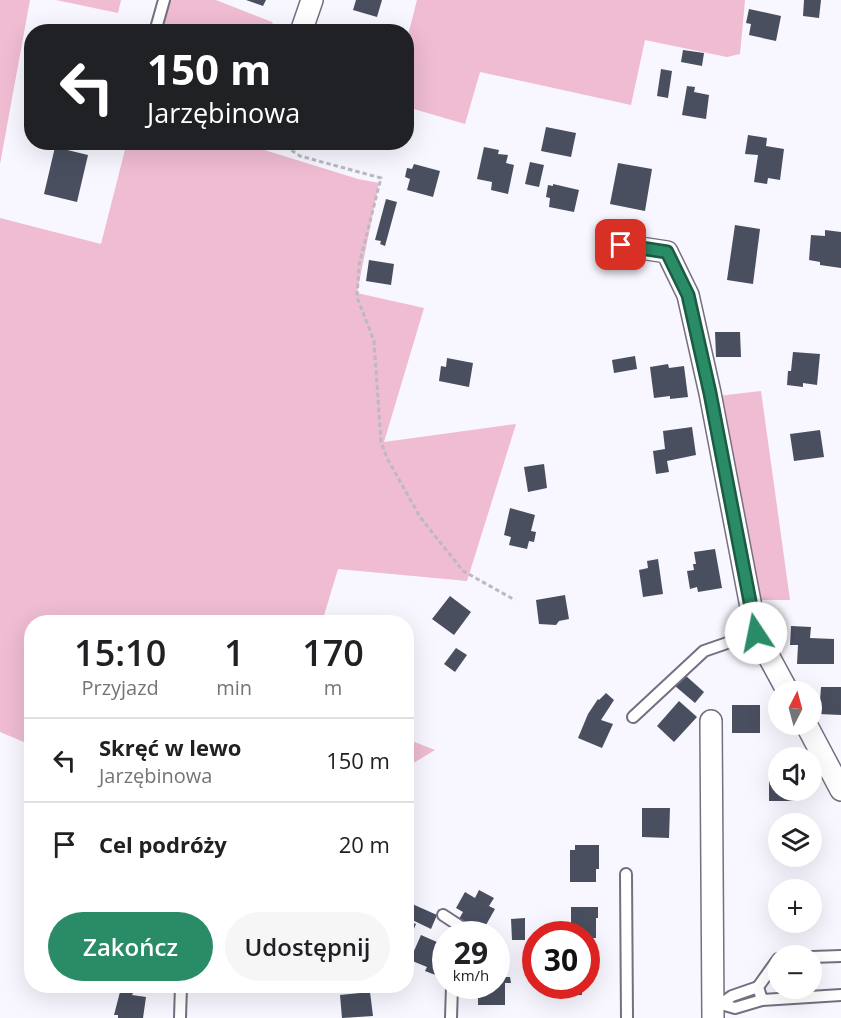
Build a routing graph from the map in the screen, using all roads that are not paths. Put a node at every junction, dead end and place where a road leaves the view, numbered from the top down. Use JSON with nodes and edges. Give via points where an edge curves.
{"nodes":[{"id":1,"x":164,"y":0,"type":"edge"},
{"id":2,"x":312,"y":0,"type":"edge"},
{"id":3,"x":157,"y":24,"type":"edge"},
{"id":4,"x":304,"y":24,"type":"edge"},
{"id":5,"x":621,"y":245,"type":"dead end"},
{"id":6,"x":756,"y":633,"type":"junction"},
{"id":7,"x":782,"y":681,"type":"edge"},
{"id":8,"x":633,"y":717,"type":"dead end"},
{"id":9,"x":711,"y":721,"type":"dead end"},
{"id":10,"x":812,"y":735,"type":"edge"},
{"id":11,"x":841,"y":790,"type":"edge"},
{"id":12,"x":626,"y":874,"type":"dead end"},
{"id":13,"x":443,"y":915,"type":"dead end"},
{"id":14,"x":452,"y":921,"type":"edge"},
{"id":15,"x":841,"y":956,"type":"edge"},
{"id":16,"x":822,"y":957,"type":"edge"},
{"id":17,"x":768,"y":973,"type":"edge"},
{"id":18,"x":758,"y":987,"type":"junction"},
{"id":19,"x":181,"y":993,"type":"edge"},
{"id":20,"x":841,"y":995,"type":"edge"},
{"id":21,"x":452,"y":999,"type":"edge"},
{"id":22,"x":762,"y":1000,"type":"junction"},
{"id":23,"x":715,"y":1009,"type":"edge"},
{"id":24,"x":180,"y":1018,"type":"edge"},
{"id":25,"x":451,"y":1018,"type":"edge"},
{"id":26,"x":627,"y":1018,"type":"edge"}],
"edges":[{"from":1,"to":3,"type":"lane"},
{"from":2,"to":4,"type":"street"},
{"from":5,"to":6,"type":"street","via":[[667,252],[688,295]]},
{"from":6,"to":7,"type":"street"},
{"from":6,"to":8,"type":"lane","via":[[704,651]]},
{"from":9,"to":23,"type":"street"},
{"from":10,"to":11,"type":"street"},
{"from":12,"to":26,"type":"lane"},
{"from":13,"to":14,"type":"lane"},
{"from":15,"to":16,"type":"lane"},
{"from":17,"to":18,"type":"lane"},
{"from":18,"to":22,"type":"lane"},
{"from":18,"to":23,"type":"lane","via":[[732,996]]},
{"from":19,"to":24,"type":"lane"},
{"from":20,"to":22,"type":"lane"},
{"from":21,"to":25,"type":"lane"},
{"from":22,"to":23,"type":"lane"}]}
